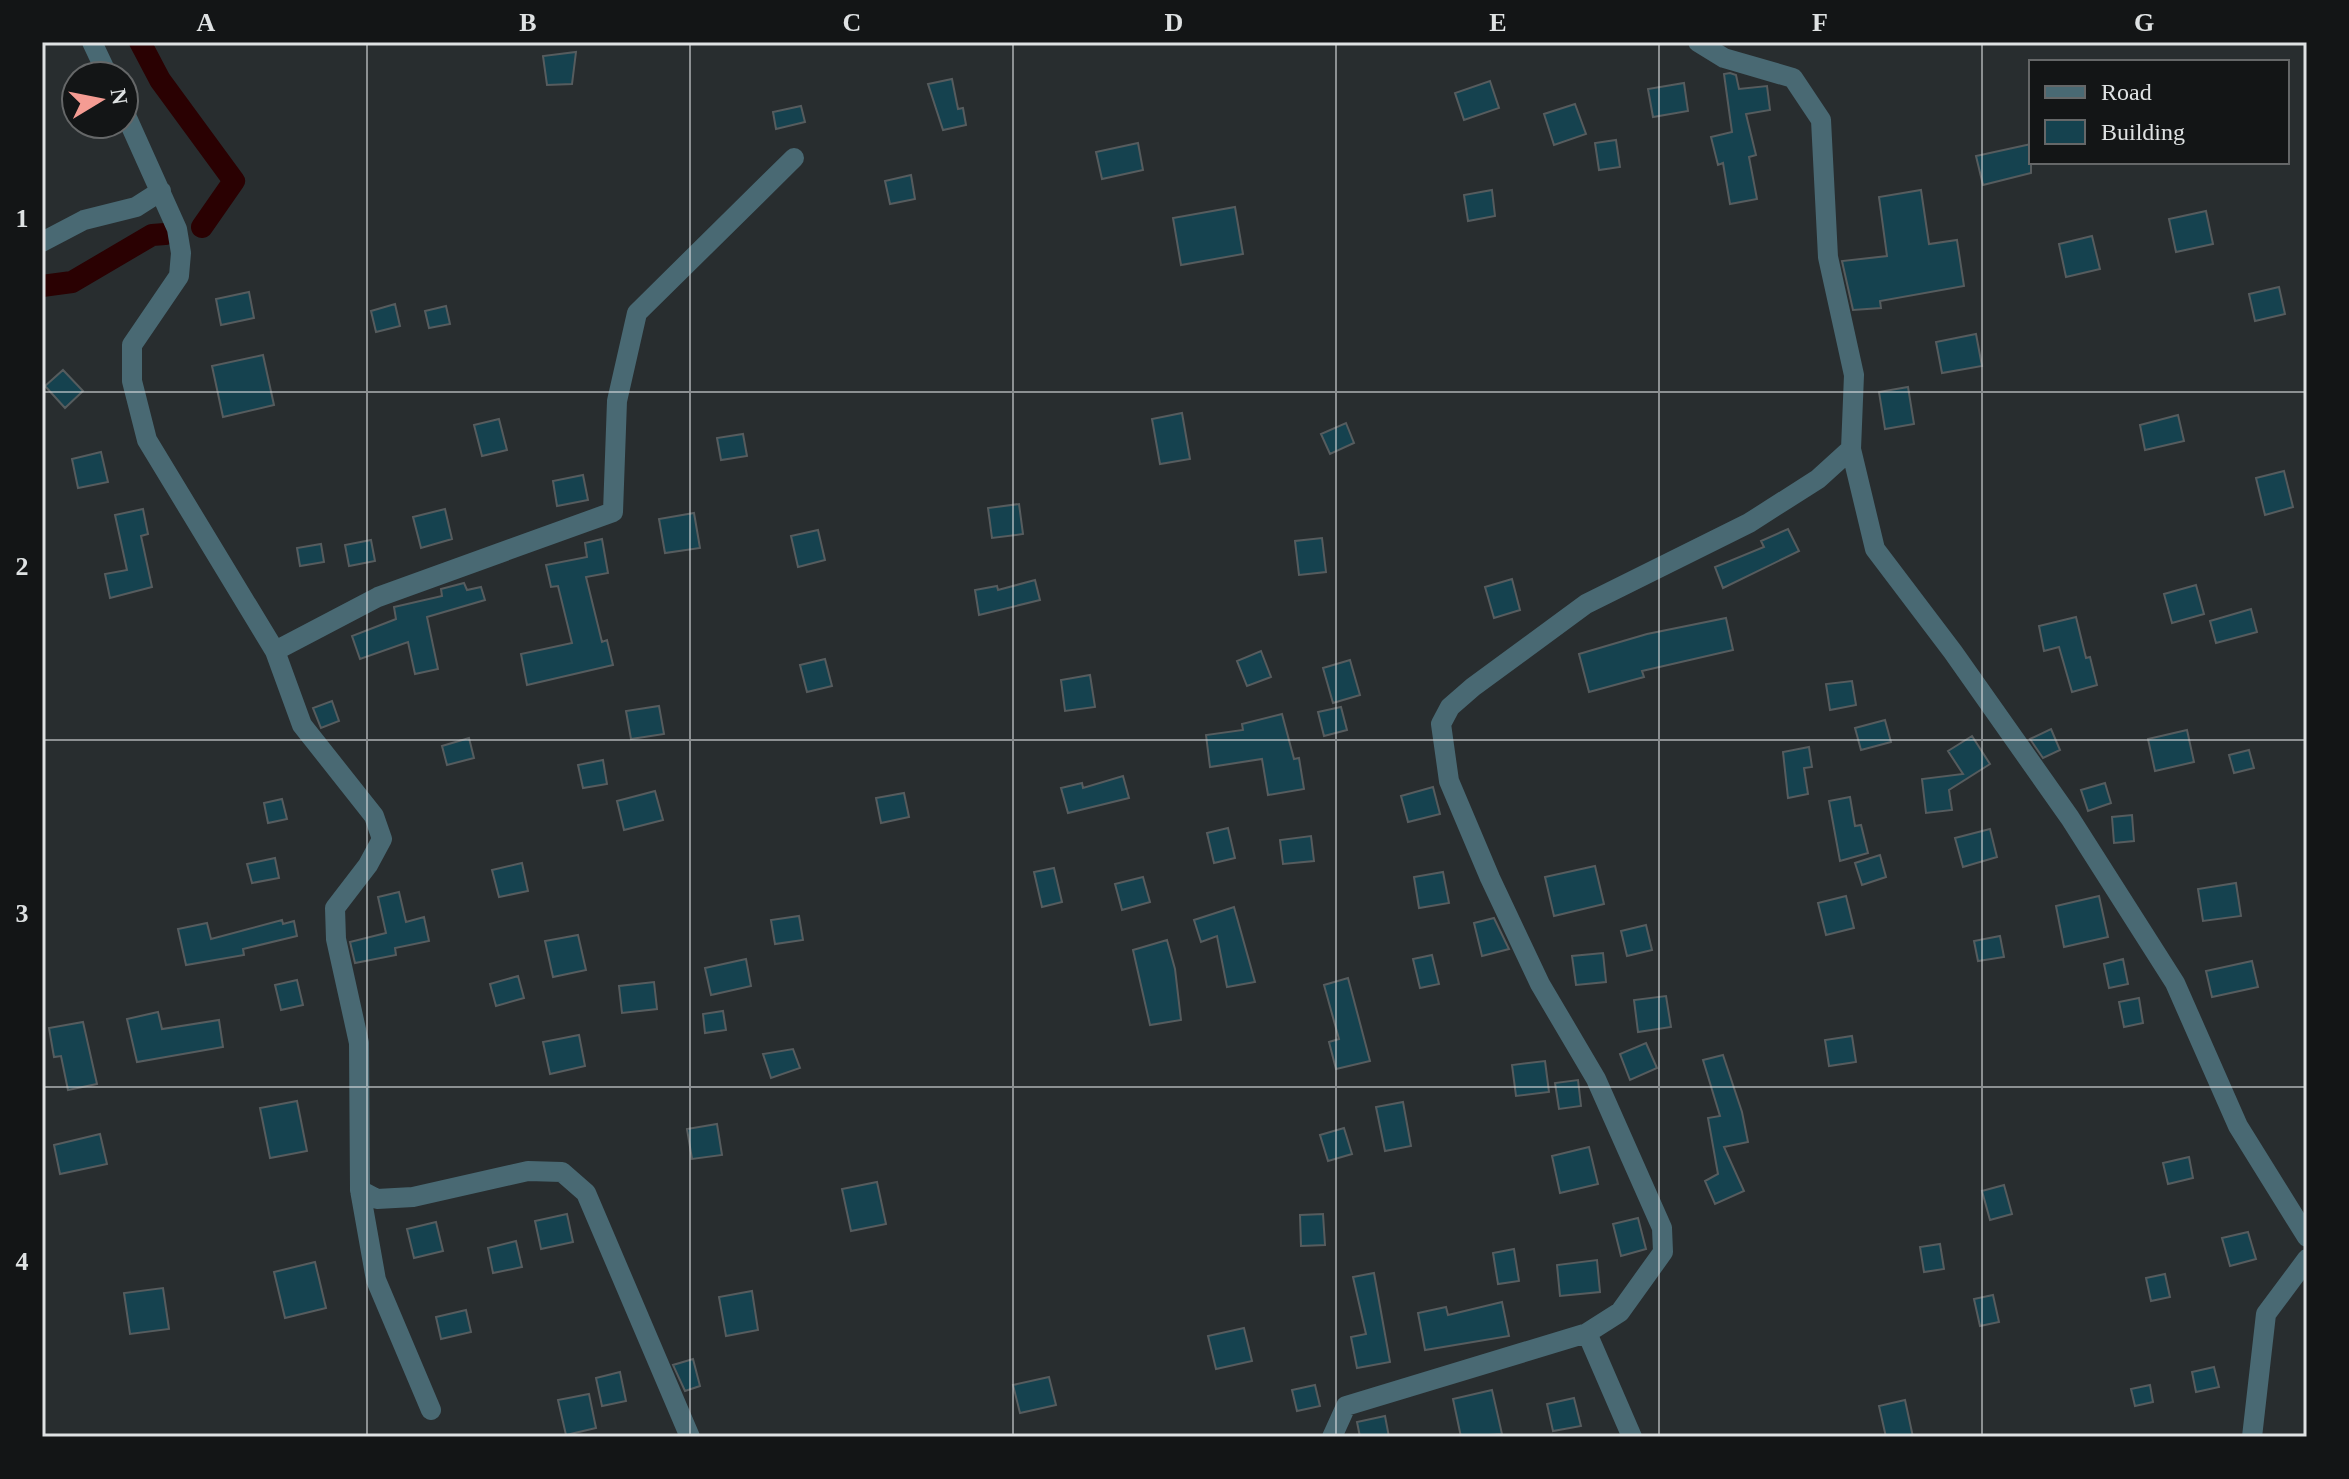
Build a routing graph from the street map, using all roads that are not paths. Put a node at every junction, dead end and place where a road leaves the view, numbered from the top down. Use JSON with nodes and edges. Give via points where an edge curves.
{"nodes":[{"id":1,"x":1698,"y":42,"type":"edge"},
{"id":2,"x":137,"y":140,"type":"edge"},
{"id":3,"x":794,"y":158,"type":"dead end"},
{"id":4,"x":161,"y":191,"type":"junction"},
{"id":5,"x":42,"y":242,"type":"edge"},
{"id":6,"x":1851,"y":449,"type":"junction"},
{"id":7,"x":275,"y":651,"type":"junction"},
{"id":8,"x":360,"y":1190,"type":"junction"},
{"id":9,"x":2307,"y":1237,"type":"edge"},
{"id":10,"x":2307,"y":1259,"type":"edge"},
{"id":11,"x":1587,"y":1333,"type":"junction"},
{"id":12,"x":431,"y":1410,"type":"dead end"},
{"id":13,"x":690,"y":1437,"type":"edge"},
{"id":14,"x":1332,"y":1437,"type":"edge"},
{"id":15,"x":1632,"y":1437,"type":"edge"},
{"id":16,"x":2252,"y":1437,"type":"edge"}],
"edges":[{"from":1,"to":6,"type":"street","via":[[1724,58],[1793,78],[1821,120],[1828,257],[1854,375]]},
{"from":2,"to":4,"type":"street"},
{"from":3,"to":7,"type":"street","via":[[637,313],[617,401],[613,512],[378,597]]},
{"from":4,"to":5,"type":"street","via":[[136,207],[84,220]]},
{"from":4,"to":7,"type":"street","via":[[177,229],[179,276],[132,345],[132,381],[147,440]]},
{"from":6,"to":9,"type":"street","via":[[1875,549],[2070,818],[2175,983],[2238,1126]]},
{"from":6,"to":11,"type":"street","via":[[1818,479],[1749,523],[1586,604],[1473,687],[1450,707],[1441,724],[1449,781],[1490,878],[1540,984],[1596,1079],[1662,1228],[1663,1252],[1620,1312]]},
{"from":7,"to":8,"type":"street","via":[[302,725],[374,816],[382,839],[335,908],[336,939],[359,1043]]},
{"from":8,"to":12,"type":"street","via":[[376,1280]]},
{"from":8,"to":13,"type":"street","via":[[377,1199],[413,1197],[528,1171],[562,1172],[586,1193]]},
{"from":10,"to":16,"type":"street","via":[[2266,1314]]},
{"from":11,"to":14,"type":"street","via":[[1346,1406]]},
{"from":11,"to":15,"type":"street"}]}
